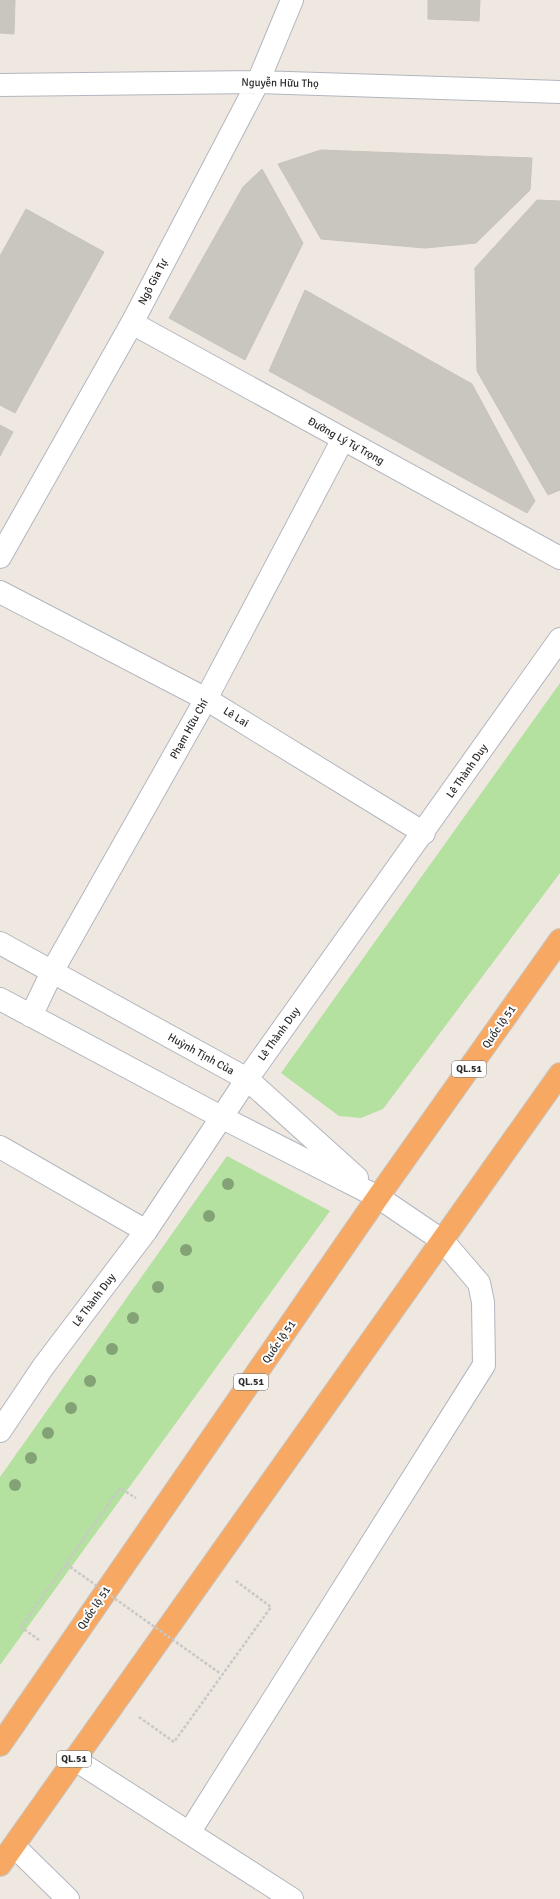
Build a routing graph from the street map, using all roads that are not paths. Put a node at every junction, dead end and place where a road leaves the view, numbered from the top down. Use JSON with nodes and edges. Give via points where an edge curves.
{"nodes":[{"id":1,"x":292,"y":0,"type":"edge"},
{"id":2,"x":258,"y":82,"type":"junction"},
{"id":3,"x":0,"y":85,"type":"edge"},
{"id":4,"x":560,"y":92,"type":"edge"},
{"id":5,"x":132,"y":323,"type":"junction"},
{"id":6,"x":343,"y":439,"type":"junction"},
{"id":7,"x":0,"y":557,"type":"edge"},
{"id":8,"x":560,"y":558,"type":"edge"},
{"id":9,"x":0,"y":592,"type":"edge"},
{"id":10,"x":560,"y":640,"type":"edge"},
{"id":11,"x":206,"y":699,"type":"junction"},
{"id":12,"x":424,"y":833,"type":"junction"},
{"id":13,"x":560,"y":940,"type":"edge"},
{"id":14,"x":0,"y":943,"type":"edge"},
{"id":15,"x":52,"y":970,"type":"junction"},
{"id":16,"x":0,"y":999,"type":"edge"},
{"id":17,"x":31,"y":1016,"type":"junction"},
{"id":18,"x":560,"y":1074,"type":"edge"},
{"id":19,"x":247,"y":1079,"type":"junction"},
{"id":20,"x":221,"y":1117,"type":"junction"},
{"id":21,"x":0,"y":1147,"type":"edge"},
{"id":22,"x":378,"y":1197,"type":"junction"},
{"id":23,"x":146,"y":1231,"type":"junction"},
{"id":24,"x":443,"y":1241,"type":"junction"},
{"id":25,"x":0,"y":1431,"type":"edge"},
{"id":26,"x":0,"y":1745,"type":"edge"},
{"id":27,"x":74,"y":1759,"type":"junction"},
{"id":28,"x":189,"y":1833,"type":"junction"},
{"id":29,"x":14,"y":1846,"type":"junction"},
{"id":30,"x":0,"y":1865,"type":"edge"},
{"id":31,"x":68,"y":1899,"type":"edge"},
{"id":32,"x":292,"y":1899,"type":"edge"}],
"edges":[{"from":1,"to":2,"type":"street","name":"Ngô Gia Tự"},
{"from":2,"to":3,"type":"street","name":"Nguyễn Hữu Thọ"},
{"from":2,"to":4,"type":"street","name":"Nguyễn Hữu Thọ"},
{"from":2,"to":5,"type":"street","name":"Ngô Gia Tự"},
{"from":5,"to":6,"type":"street","name":"Đường Lý Tự Trọng"},
{"from":5,"to":7,"type":"street","name":"Ngô Gia Tự"},
{"from":6,"to":8,"type":"street","name":"Đường Lý Tự Trọng"},
{"from":6,"to":11,"type":"street","name":"Phạm Hữu Chí"},
{"from":9,"to":11,"type":"street","name":"Lê Lai"},
{"from":10,"to":12,"type":"street","name":"Lê Thành Duy"},
{"from":11,"to":12,"type":"street","name":"Lê Lai"},
{"from":11,"to":15,"type":"street","name":"Phạm Hữu Chí"},
{"from":12,"to":19,"type":"street","name":"Lê Thành Duy"},
{"from":13,"to":22,"type":"highway","name":"Quốc lộ 51","number":"QL.51"},
{"from":14,"to":15,"type":"street","name":"Huỳnh Tịnh Của"},
{"from":15,"to":17,"type":"street","name":"Phạm Hữu Chí"},
{"from":15,"to":19,"type":"street","name":"Huỳnh Tịnh Của"},
{"from":16,"to":17,"type":"street","name":"Huỳnh Tịnh Của"},
{"from":17,"to":20,"type":"street","name":"Huỳnh Tịnh Của"},
{"from":18,"to":24,"type":"highway","number":"QL.51"},
{"from":19,"to":20,"type":"street","name":"Lê Thành Duy"},
{"from":19,"to":22,"type":"street","name":"Huỳnh Tịnh Của"},
{"from":20,"to":22,"type":"street","name":"Huỳnh Tịnh Của"},
{"from":20,"to":23,"type":"street","name":"Lê Thành Duy"},
{"from":21,"to":23,"type":"street"},
{"from":22,"to":24,"type":"street","name":"Huỳnh Tịnh Của"},
{"from":22,"to":26,"type":"highway","name":"Quốc lộ 51","number":"QL.51"},
{"from":23,"to":25,"type":"street","name":"Lê Thành Duy","via":[[43,1367]]},
{"from":24,"to":27,"type":"highway","number":"QL.51"},
{"from":24,"to":28,"type":"street","name":"Huỳnh Tịnh Của","via":[[479,1283],[483,1302],[484,1365]]},
{"from":27,"to":28,"type":"street"},
{"from":27,"to":29,"type":"highway","number":"QL.51"},
{"from":28,"to":32,"type":"street"},
{"from":29,"to":30,"type":"highway","number":"QL.51"},
{"from":29,"to":31,"type":"street"}]}
